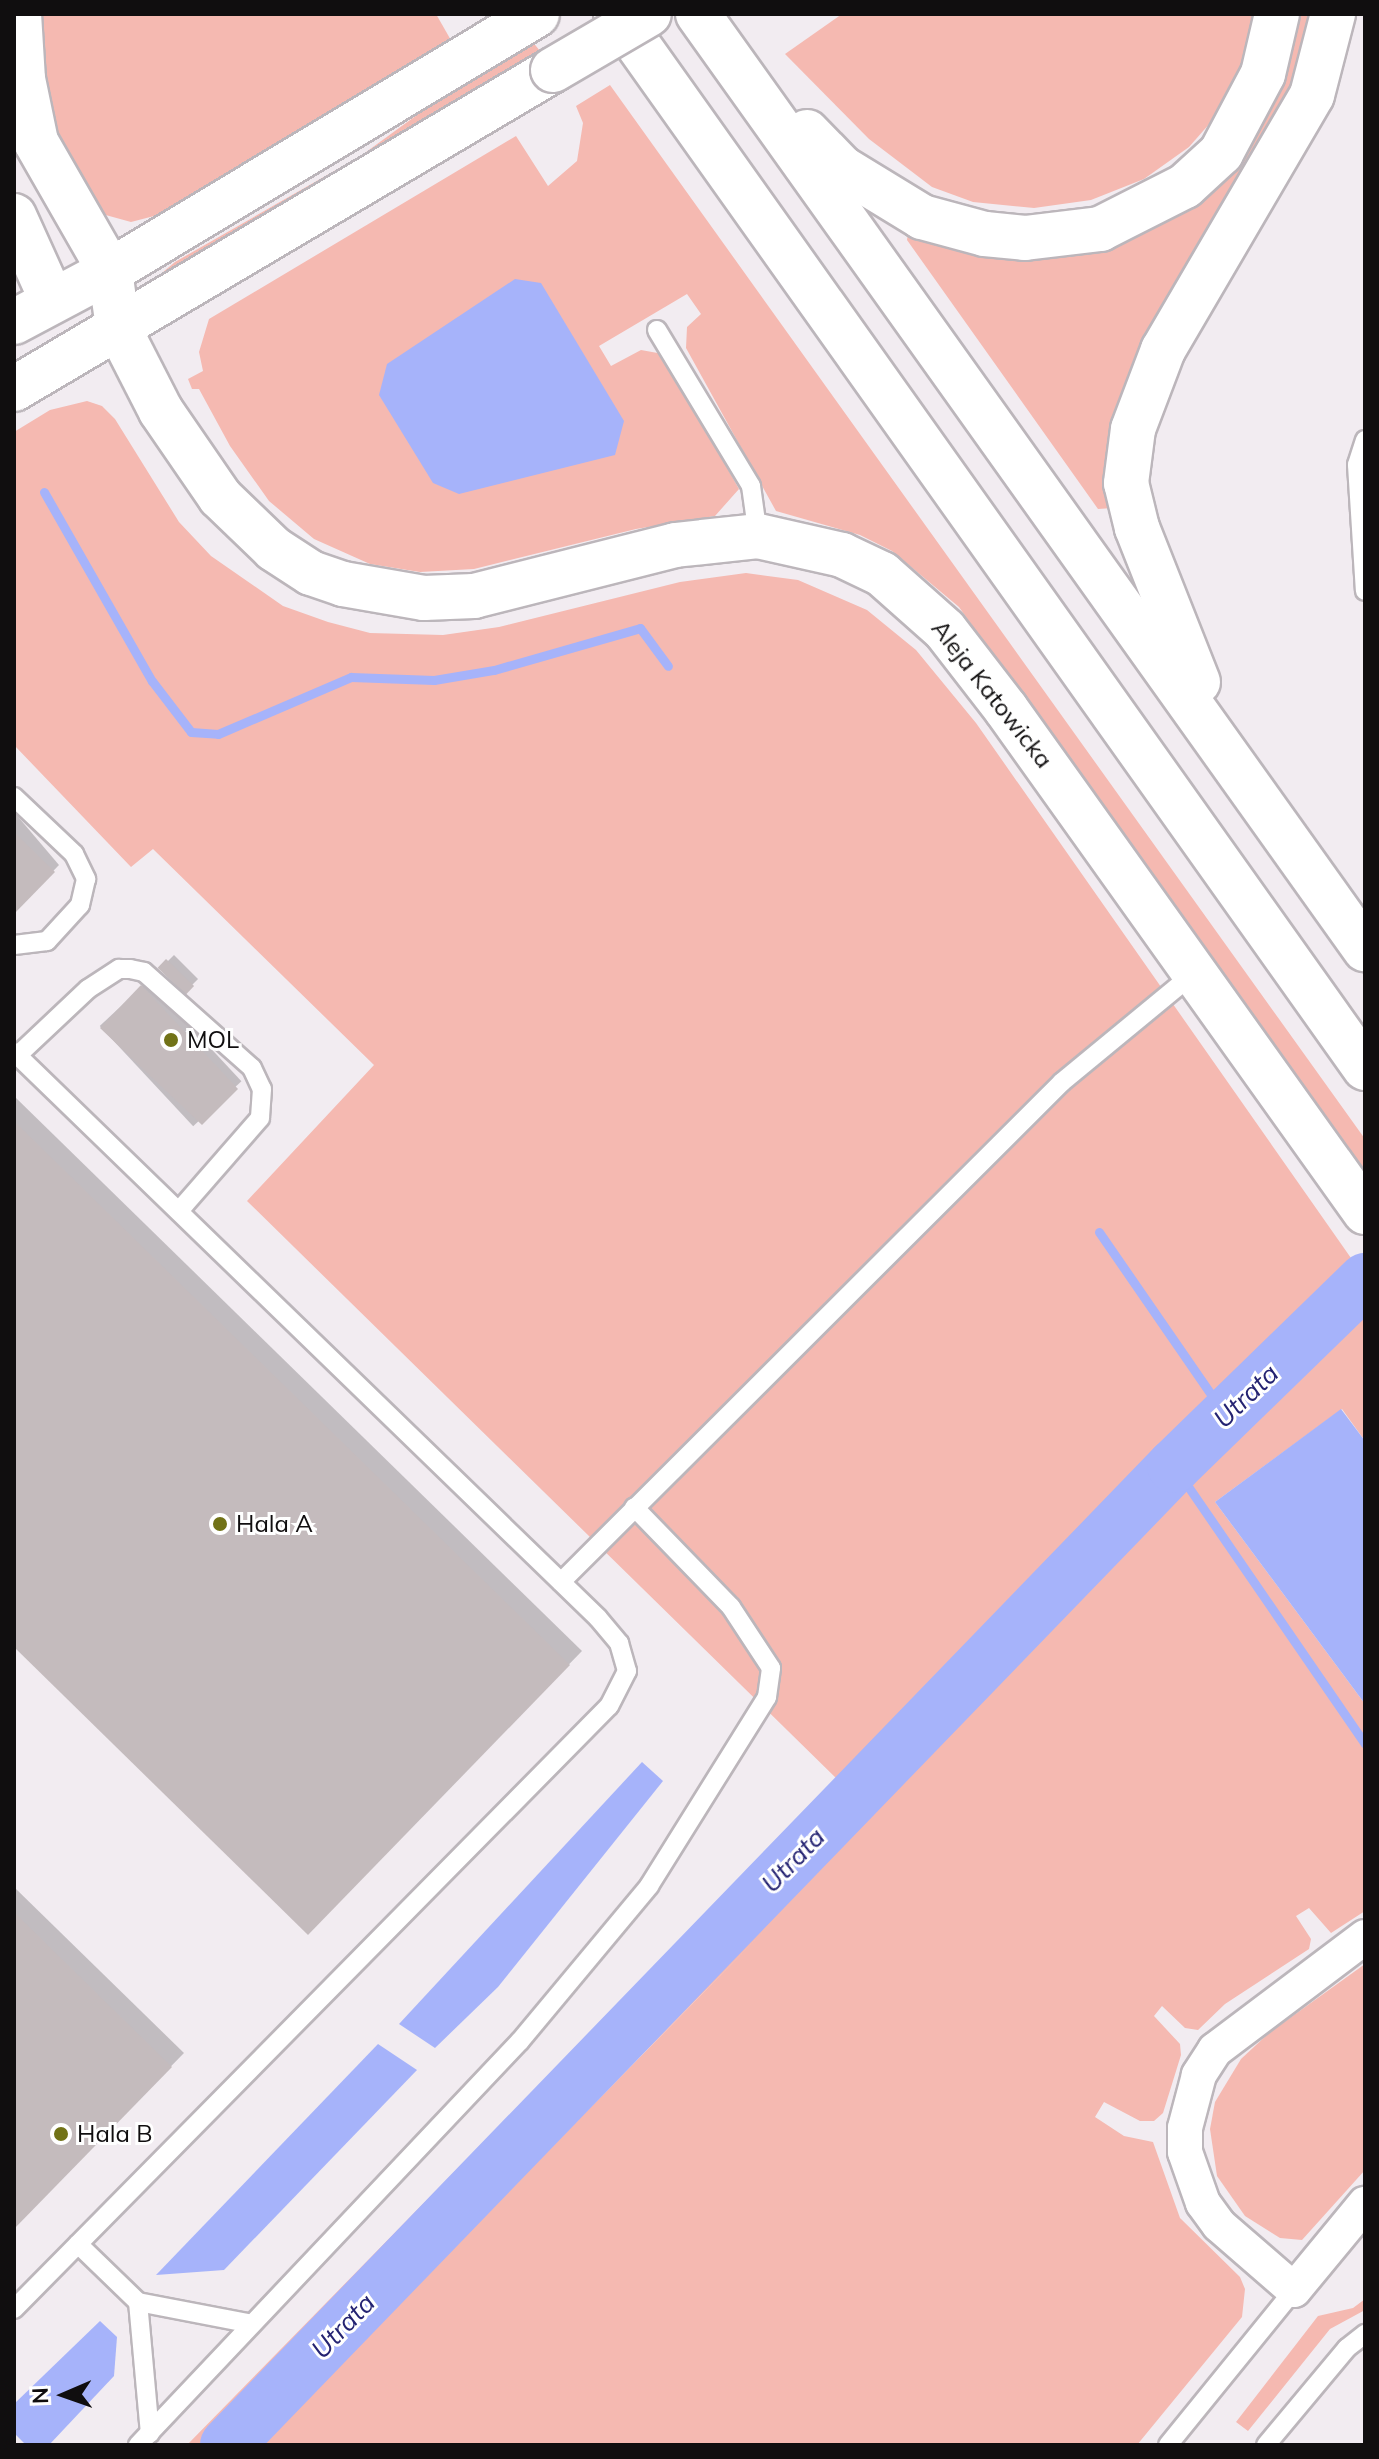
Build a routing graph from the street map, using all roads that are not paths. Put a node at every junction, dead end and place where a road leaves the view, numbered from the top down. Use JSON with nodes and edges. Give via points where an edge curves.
{"nodes":[{"id":1,"x":19,"y":14,"type":"edge"},
{"id":2,"x":616,"y":14,"type":"edge"},
{"id":3,"x":649,"y":14,"type":"edge"},
{"id":4,"x":1277,"y":14,"type":"edge"},
{"id":5,"x":1333,"y":14,"type":"edge"},
{"id":6,"x":529,"y":19,"type":"edge"},
{"id":7,"x":707,"y":27,"type":"edge"},
{"id":8,"x":14,"y":216,"type":"edge"},
{"id":9,"x":110,"y":271,"type":"junction"},
{"id":10,"x":52,"y":300,"type":"junction"},
{"id":11,"x":14,"y":322,"type":"edge"},
{"id":12,"x":118,"y":327,"type":"junction"},
{"id":13,"x":657,"y":330,"type":"dead end"},
{"id":14,"x":14,"y":389,"type":"edge"},
{"id":15,"x":1365,"y":440,"type":"edge"},
{"id":16,"x":758,"y":536,"type":"junction"},
{"id":17,"x":1365,"y":591,"type":"edge"},
{"id":18,"x":1235,"y":765,"type":"junction"},
{"id":19,"x":14,"y":797,"type":"edge"},
{"id":20,"x":14,"y":945,"type":"edge"},
{"id":21,"x":1365,"y":949,"type":"edge"},
{"id":22,"x":1194,"y":973,"type":"junction"},
{"id":23,"x":16,"y":1054,"type":"edge"},
{"id":24,"x":1365,"y":1068,"type":"edge"},
{"id":25,"x":179,"y":1211,"type":"junction"},
{"id":26,"x":1365,"y":1212,"type":"edge"},
{"id":27,"x":634,"y":1507,"type":"junction"},
{"id":28,"x":561,"y":1582,"type":"junction"},
{"id":29,"x":1365,"y":1937,"type":"edge"},
{"id":30,"x":1365,"y":2204,"type":"edge"},
{"id":31,"x":78,"y":2244,"type":"junction"},
{"id":32,"x":1294,"y":2290,"type":"junction"},
{"id":33,"x":138,"y":2302,"type":"junction"},
{"id":34,"x":14,"y":2309,"type":"edge"},
{"id":35,"x":252,"y":2324,"type":"junction"},
{"id":36,"x":1365,"y":2334,"type":"edge"},
{"id":37,"x":144,"y":2439,"type":"edge"},
{"id":38,"x":1168,"y":2445,"type":"edge"},
{"id":39,"x":1266,"y":2445,"type":"edge"}],
"edges":[{"from":1,"to":9,"type":"main road","via":[[23,79],[36,142]]},
{"from":2,"to":24,"type":"main road"},
{"from":3,"to":12,"type":"main road","bridge":true},
{"from":4,"to":7,"type":"main road","via":[[1263,74],[1221,153],[1185,186],[1147,209],[1067,236],[985,234],[922,217],[888,199],[842,168]]},
{"from":5,"to":18,"type":"main road","via":[[1312,95],[1163,350],[1133,429],[1126,483],[1163,596]]},
{"from":6,"to":9,"type":"main road"},
{"from":7,"to":18,"type":"main road"},
{"from":8,"to":10,"type":"main road"},
{"from":9,"to":10,"type":"main road"},
{"from":9,"to":12,"type":"main road","name":"Aleja Katowicka"},
{"from":10,"to":11,"type":"main road"},
{"from":10,"to":12,"type":"main road"},
{"from":12,"to":14,"type":"main road"},
{"from":12,"to":16,"type":"main road","name":"Aleja Katowicka","via":[[155,402],[220,497],[274,549],[311,573],[343,584],[424,598],[474,596],[675,545]]},
{"from":13,"to":16,"type":"lane","via":[[751,486]]},
{"from":15,"to":17,"type":"lane","via":[[1357,465]]},
{"from":16,"to":22,"type":"main road","name":"Aleja Katowicka","via":[[842,555],[882,574],[917,601],[1006,709]]},
{"from":18,"to":21,"type":"main road"},
{"from":19,"to":20,"type":"lane","via":[[74,854],[86,879],[80,905],[47,941]]},
{"from":22,"to":26,"type":"main road","name":"Aleja Katowicka"},
{"from":22,"to":27,"type":"lane","via":[[1062,1082]]},
{"from":23,"to":25,"type":"lane"},
{"from":23,"to":25,"type":"lane","via":[[88,989],[119,969],[130,969],[144,972],[252,1068],[262,1089],[260,1118]]},
{"from":25,"to":28,"type":"lane"},
{"from":27,"to":28,"type":"lane"},
{"from":27,"to":35,"type":"lane","via":[[731,1607],[771,1668],[767,1697],[649,1886],[520,2041]]},
{"from":28,"to":31,"type":"lane","via":[[619,1643],[627,1671],[609,1706]]},
{"from":29,"to":32,"type":"street","via":[[1223,2042],[1199,2075],[1188,2104],[1185,2152],[1203,2203],[1219,2225]]},
{"from":30,"to":32,"type":"street"},
{"from":31,"to":33,"type":"lane"},
{"from":31,"to":34,"type":"lane"},
{"from":32,"to":38,"type":"lane"},
{"from":33,"to":35,"type":"lane"},
{"from":33,"to":37,"type":"lane"},
{"from":35,"to":37,"type":"lane"},
{"from":36,"to":39,"type":"lane","via":[[1347,2348]]}]}
